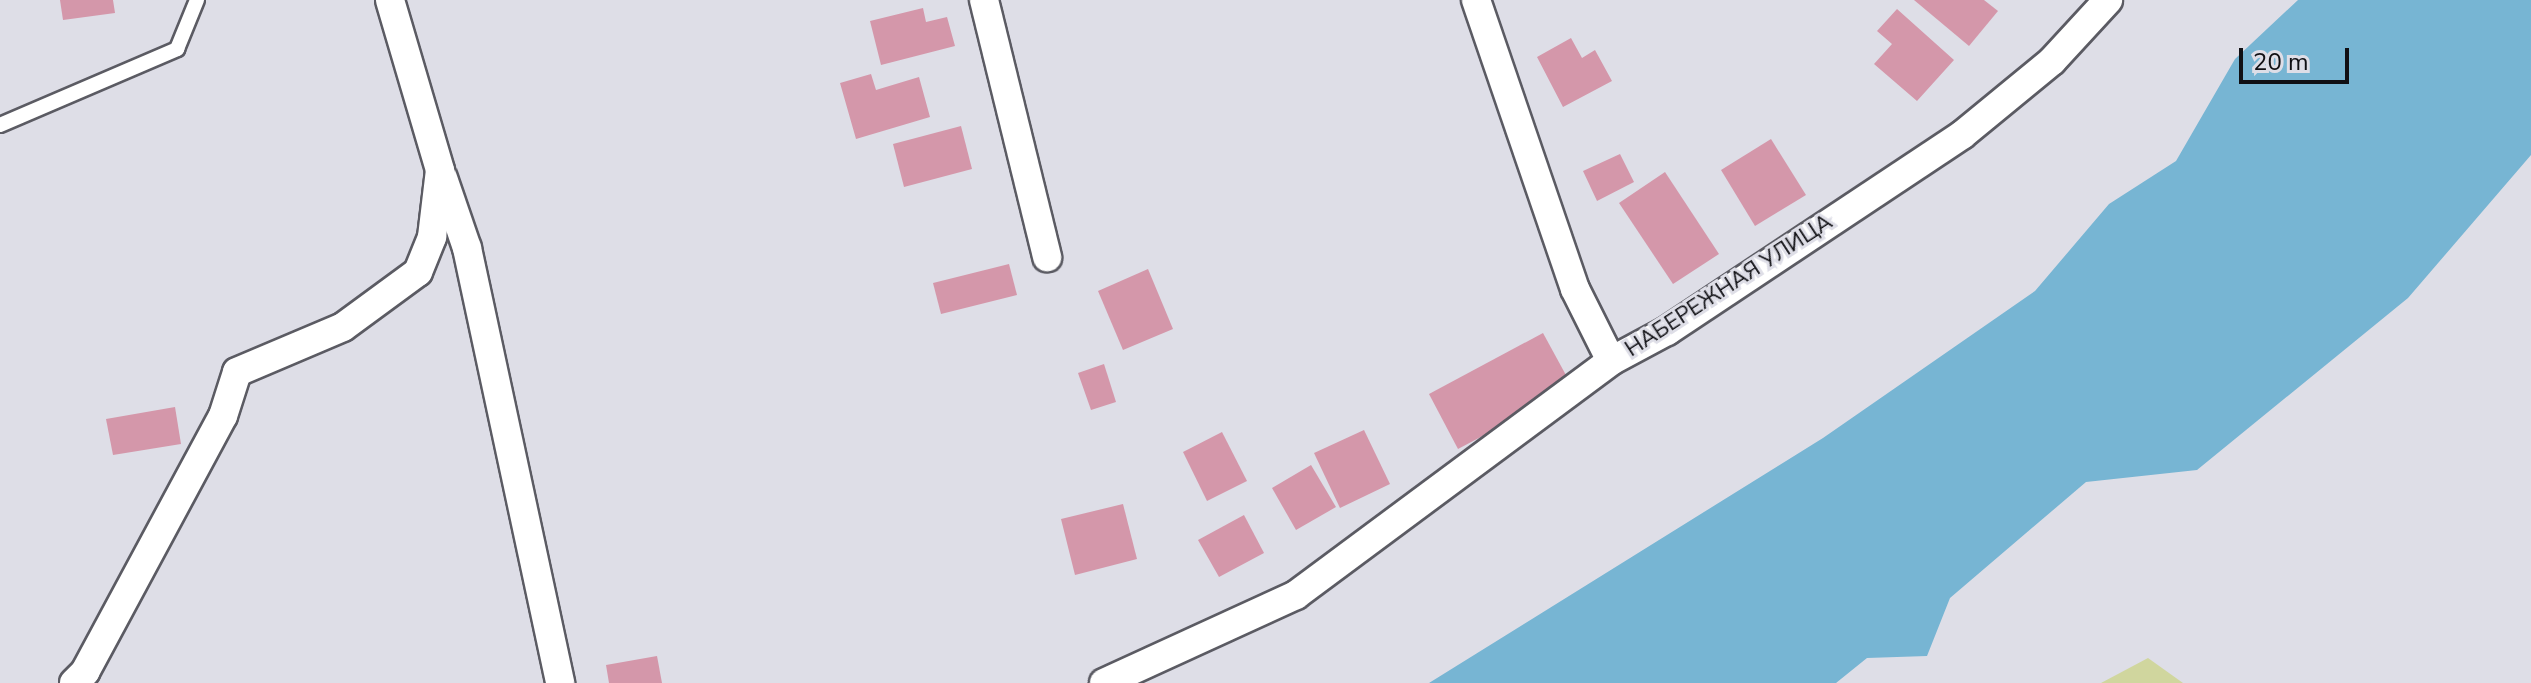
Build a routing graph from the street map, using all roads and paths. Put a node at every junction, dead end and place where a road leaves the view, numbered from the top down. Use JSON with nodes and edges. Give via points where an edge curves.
{"nodes":[{"id":1,"x":197,"y":0,"type":"edge"},
{"id":2,"x":390,"y":0,"type":"edge"},
{"id":3,"x":984,"y":0,"type":"edge"},
{"id":4,"x":1476,"y":0,"type":"edge"},
{"id":5,"x":2108,"y":0,"type":"edge"},
{"id":6,"x":0,"y":125,"type":"edge"},
{"id":7,"x":440,"y":170,"type":"junction"},
{"id":8,"x":1047,"y":257,"type":"dead end"},
{"id":9,"x":1611,"y":361,"type":"junction"},
{"id":10,"x":74,"y":683,"type":"edge"},
{"id":11,"x":560,"y":683,"type":"edge"},
{"id":12,"x":1104,"y":683,"type":"edge"}],
"edges":[{"from":1,"to":6,"type":"lane","via":[[177,49]]},
{"from":2,"to":7,"type":"street"},
{"from":3,"to":8,"type":"street"},
{"from":4,"to":9,"type":"street","name":"НАБЕРЕЖНАЯ УЛИЦА","via":[[1575,289]]},
{"from":5,"to":9,"type":"street","name":"НАБЕРЕЖНАЯ УЛИЦА","via":[[2052,61],[1962,135],[1667,331]]},
{"from":7,"to":10,"type":"street","via":[[432,237],[418,272],[343,327],[237,372],[223,416],[85,672]]},
{"from":7,"to":11,"type":"street","via":[[467,248]]},
{"from":9,"to":12,"type":"street","via":[[1296,595]]}]}
